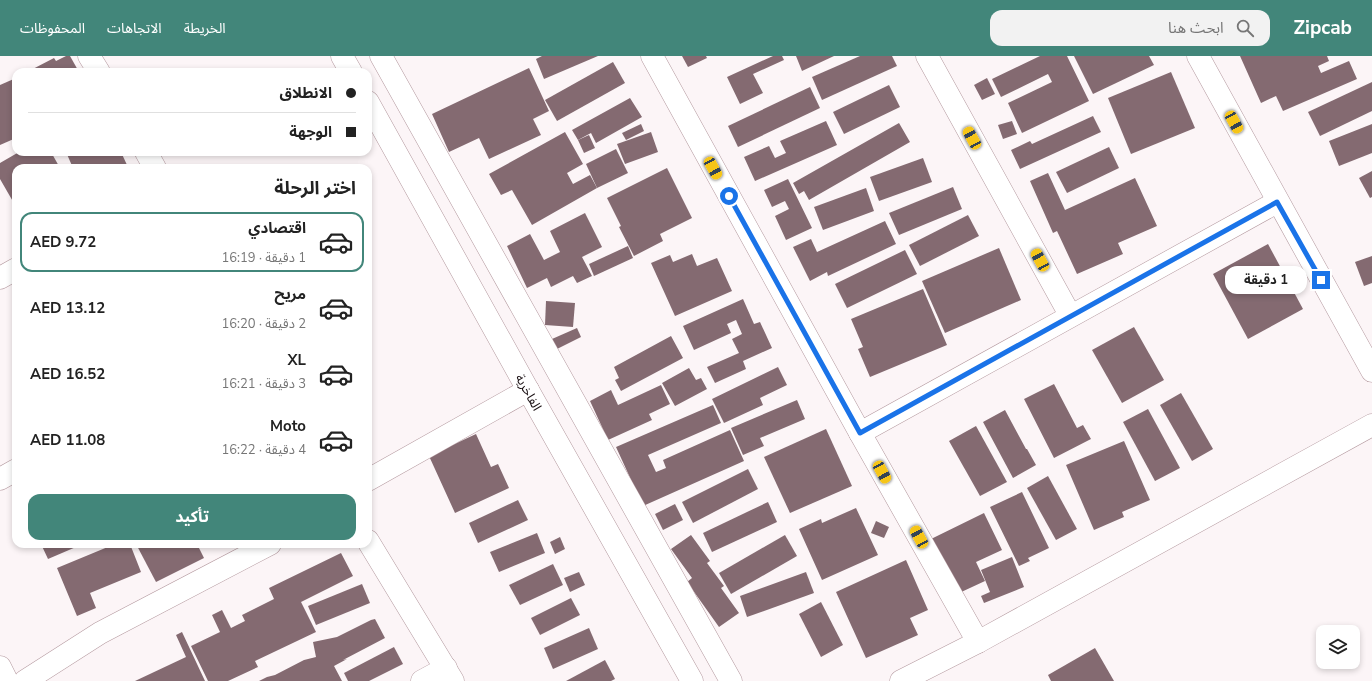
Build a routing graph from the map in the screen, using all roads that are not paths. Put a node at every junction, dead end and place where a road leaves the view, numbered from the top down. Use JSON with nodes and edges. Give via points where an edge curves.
{"nodes":[{"id":1,"x":89,"y":56,"type":"edge"},
{"id":2,"x":342,"y":56,"type":"edge"},
{"id":3,"x":381,"y":56,"type":"edge"},
{"id":4,"x":652,"y":56,"type":"edge"},
{"id":5,"x":927,"y":56,"type":"edge"},
{"id":6,"x":1198,"y":56,"type":"edge"},
{"id":7,"x":96,"y":68,"type":"edge"},
{"id":8,"x":349,"y":68,"type":"edge"},
{"id":9,"x":372,"y":109,"type":"edge"},
{"id":10,"x":1277,"y":202,"type":"junction"},
{"id":11,"x":12,"y":271,"type":"edge"},
{"id":12,"x":0,"y":278,"type":"edge"},
{"id":13,"x":1070,"y":315,"type":"junction"},
{"id":14,"x":1372,"y":371,"type":"edge"},
{"id":15,"x":528,"y":390,"type":"junction"},
{"id":16,"x":1372,"y":425,"type":"edge"},
{"id":17,"x":860,"y":433,"type":"junction"},
{"id":18,"x":12,"y":472,"type":"edge"},
{"id":19,"x":372,"y":478,"type":"edge"},
{"id":20,"x":0,"y":479,"type":"edge"},
{"id":21,"x":372,"y":547,"type":"edge"},
{"id":22,"x":262,"y":548,"type":"edge"},
{"id":23,"x":978,"y":642,"type":"junction"},
{"id":24,"x":0,"y":667,"type":"edge"},
{"id":25,"x":450,"y":674,"type":"edge"},
{"id":26,"x":7,"y":681,"type":"edge"},
{"id":27,"x":26,"y":681,"type":"edge"},
{"id":28,"x":422,"y":681,"type":"edge"},
{"id":29,"x":692,"y":681,"type":"edge"},
{"id":30,"x":731,"y":681,"type":"edge"},
{"id":31,"x":901,"y":681,"type":"edge"}],
"edges":[{"from":1,"to":7,"type":"street"},
{"from":2,"to":8,"type":"street"},
{"from":3,"to":30,"type":"street"},
{"from":4,"to":17,"type":"street"},
{"from":5,"to":13,"type":"street"},
{"from":6,"to":10,"type":"street"},
{"from":9,"to":15,"type":"street","name":"الفاخرية"},
{"from":10,"to":13,"type":"street"},
{"from":10,"to":14,"type":"street"},
{"from":11,"to":12,"type":"street"},
{"from":13,"to":17,"type":"street"},
{"from":15,"to":19,"type":"street"},
{"from":15,"to":29,"type":"street","name":"الفاخرية"},
{"from":16,"to":23,"type":"street"},
{"from":17,"to":23,"type":"street"},
{"from":18,"to":20,"type":"street"},
{"from":21,"to":25,"type":"street"},
{"from":22,"to":27,"type":"street","via":[[100,633]]},
{"from":23,"to":31,"type":"street"},
{"from":24,"to":26,"type":"street"},
{"from":25,"to":28,"type":"street"}]}
